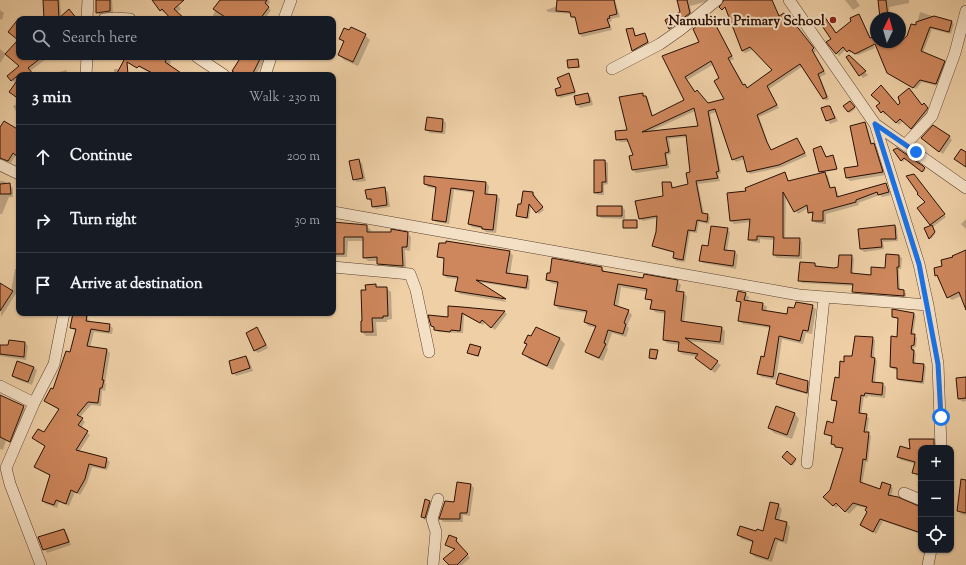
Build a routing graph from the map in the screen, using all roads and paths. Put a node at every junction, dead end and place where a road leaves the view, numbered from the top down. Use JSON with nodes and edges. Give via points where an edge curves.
{"nodes":[{"id":1,"x":88,"y":0,"type":"edge"},
{"id":2,"x":290,"y":0,"type":"edge"},
{"id":3,"x":717,"y":0,"type":"edge"},
{"id":4,"x":789,"y":0,"type":"edge"},
{"id":5,"x":966,"y":11,"type":"edge"},
{"id":6,"x":87,"y":16,"type":"edge"},
{"id":7,"x":285,"y":16,"type":"edge"},
{"id":8,"x":87,"y":60,"type":"edge"},
{"id":9,"x":202,"y":60,"type":"edge"},
{"id":10,"x":270,"y":60,"type":"edge"},
{"id":11,"x":612,"y":68,"type":"dead end"},
{"id":12,"x":86,"y":72,"type":"edge"},
{"id":13,"x":220,"y":72,"type":"edge"},
{"id":14,"x":266,"y":72,"type":"edge"},
{"id":15,"x":875,"y":124,"type":"junction"},
{"id":16,"x":906,"y":144,"type":"junction"},
{"id":17,"x":0,"y":165,"type":"edge"},
{"id":18,"x":16,"y":173,"type":"edge"},
{"id":19,"x":966,"y":188,"type":"edge"},
{"id":20,"x":336,"y":213,"type":"edge"},
{"id":21,"x":336,"y":267,"type":"edge"},
{"id":22,"x":824,"y":298,"type":"junction"},
{"id":23,"x":928,"y":305,"type":"junction"},
{"id":24,"x":63,"y":316,"type":"edge"},
{"id":25,"x":429,"y":352,"type":"dead end"},
{"id":26,"x":0,"y":386,"type":"edge"},
{"id":27,"x":34,"y":403,"type":"junction"},
{"id":28,"x":941,"y":445,"type":"edge"},
{"id":29,"x":807,"y":463,"type":"dead end"},
{"id":30,"x":3,"y":466,"type":"edge"},
{"id":31,"x":904,"y":493,"type":"dead end"},
{"id":32,"x":438,"y":499,"type":"dead end"},
{"id":33,"x":918,"y":499,"type":"edge"},
{"id":34,"x":930,"y":553,"type":"edge"},
{"id":35,"x":41,"y":565,"type":"edge"},
{"id":36,"x":433,"y":565,"type":"edge"},
{"id":37,"x":928,"y":565,"type":"edge"}],
"edges":[{"from":1,"to":6,"type":"street"},
{"from":2,"to":7,"type":"street"},
{"from":3,"to":11,"type":"street","via":[[660,44]]},
{"from":4,"to":15,"type":"street"},
{"from":5,"to":16,"type":"street","via":[[955,53],[932,116]]},
{"from":8,"to":12,"type":"street"},
{"from":9,"to":13,"type":"street"},
{"from":10,"to":14,"type":"street"},
{"from":15,"to":16,"type":"street"},
{"from":15,"to":23,"type":"street","via":[[919,264]]},
{"from":16,"to":19,"type":"street"},
{"from":17,"to":18,"type":"street"},
{"from":20,"to":22,"type":"street"},
{"from":21,"to":25,"type":"street","via":[[410,274],[416,290]]},
{"from":22,"to":23,"type":"street"},
{"from":22,"to":29,"type":"street"},
{"from":23,"to":28,"type":"street","via":[[938,364]]},
{"from":24,"to":27,"type":"street","via":[[54,364]]},
{"from":26,"to":27,"type":"street"},
{"from":27,"to":30,"type":"street"},
{"from":30,"to":35,"type":"street"},
{"from":31,"to":33,"type":"street"},
{"from":32,"to":36,"type":"street","via":[[432,519],[436,532]]},
{"from":34,"to":37,"type":"street"}]}
